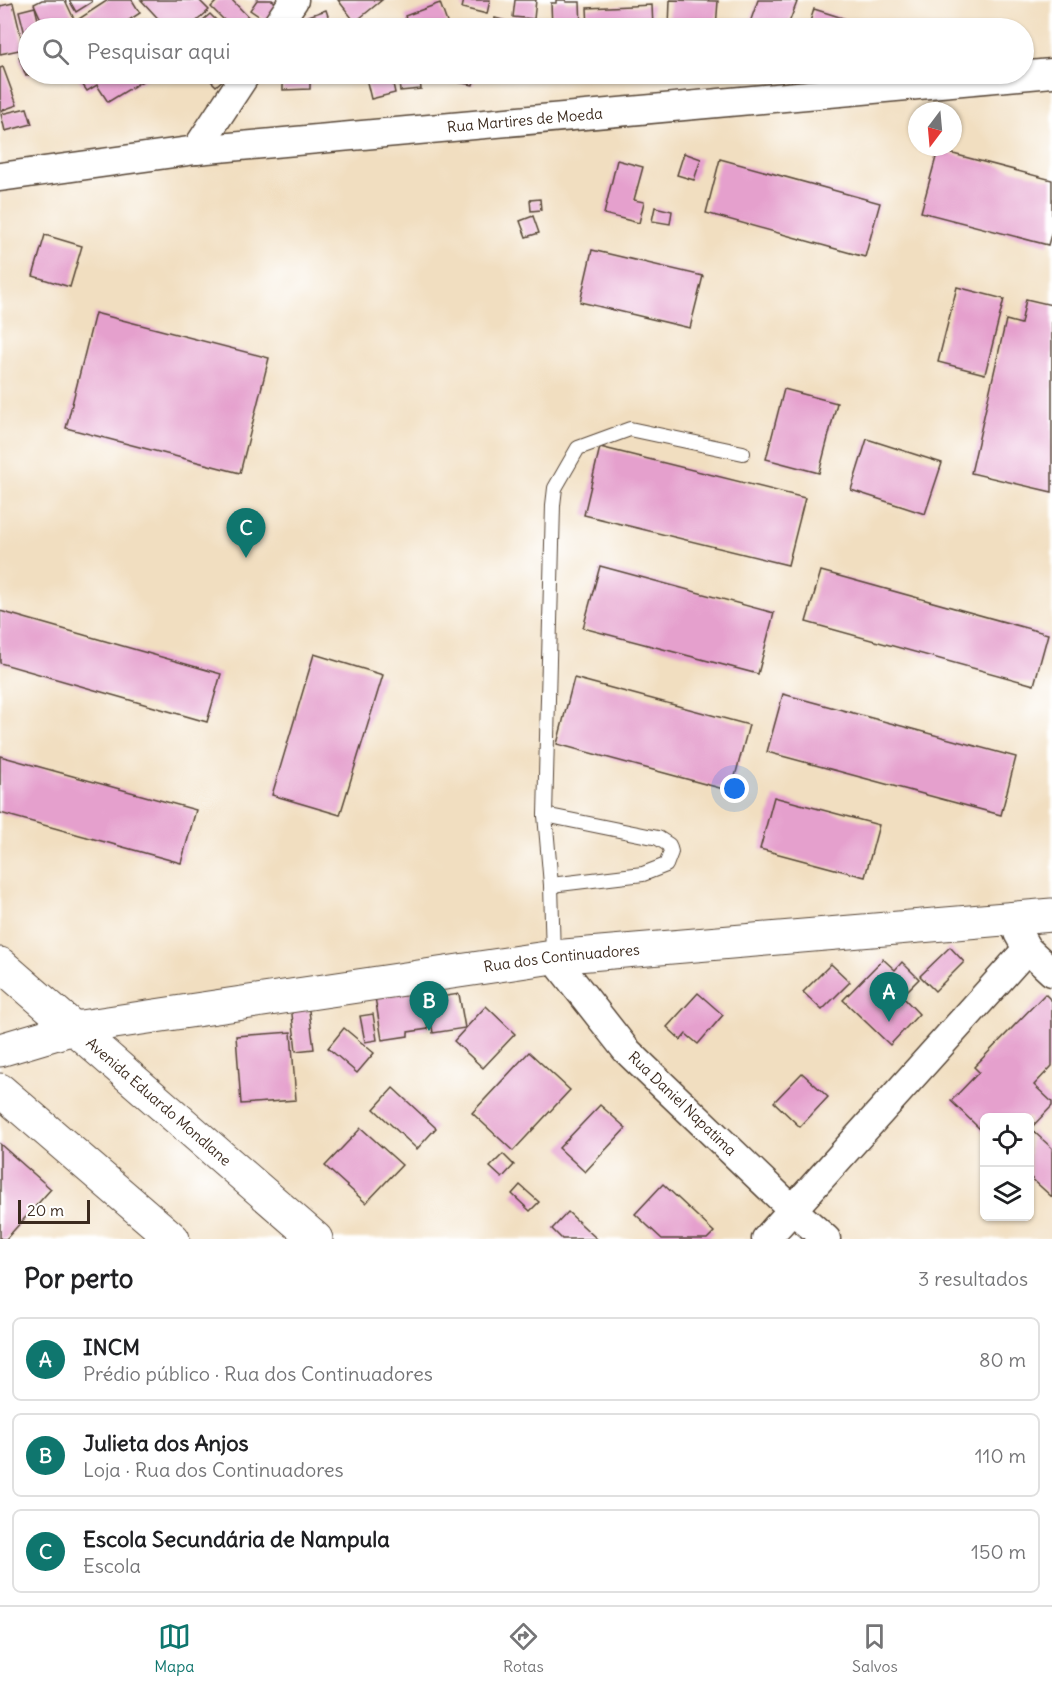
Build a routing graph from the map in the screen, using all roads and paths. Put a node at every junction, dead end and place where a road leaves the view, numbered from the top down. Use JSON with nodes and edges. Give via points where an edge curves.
{"nodes":[{"id":1,"x":294,"y":0,"type":"edge"},
{"id":2,"x":282,"y":18,"type":"edge"},
{"id":3,"x":1052,"y":73,"type":"edge"},
{"id":4,"x":1034,"y":75,"type":"edge"},
{"id":5,"x":239,"y":84,"type":"edge"},
{"id":6,"x":930,"y":84,"type":"edge"},
{"id":7,"x":196,"y":150,"type":"junction"},
{"id":8,"x":0,"y":177,"type":"edge"},
{"id":9,"x":743,"y":453,"type":"dead end"},
{"id":10,"x":545,"y":815,"type":"junction"},
{"id":11,"x":550,"y":885,"type":"junction"},
{"id":12,"x":1052,"y":915,"type":"edge"},
{"id":13,"x":1010,"y":918,"type":"junction"},
{"id":14,"x":1027,"y":949,"type":"junction"},
{"id":15,"x":553,"y":957,"type":"junction"},
{"id":16,"x":0,"y":964,"type":"edge"},
{"id":17,"x":1052,"y":972,"type":"edge"},
{"id":18,"x":74,"y":1028,"type":"junction"},
{"id":19,"x":0,"y":1050,"type":"edge"},
{"id":20,"x":0,"y":1090,"type":"edge"},
{"id":21,"x":792,"y":1210,"type":"junction"},
{"id":22,"x":303,"y":1235,"type":"edge"},
{"id":23,"x":173,"y":1239,"type":"edge"},
{"id":24,"x":766,"y":1239,"type":"edge"},
{"id":25,"x":826,"y":1239,"type":"edge"}],
"edges":[{"from":1,"to":2,"type":"street"},
{"from":3,"to":4,"type":"street","name":"Rua Martires de Moeda"},
{"from":5,"to":7,"type":"street"},
{"from":6,"to":7,"type":"street","name":"Rua Martires de Moeda"},
{"from":7,"to":8,"type":"street","name":"Rua Martires de Moeda"},
{"from":9,"to":10,"type":"lane","via":[[630,429],[578,448],[566,467],[555,488],[553,506]]},
{"from":10,"to":11,"type":"lane"},
{"from":10,"to":11,"type":"lane","via":[[658,838],[669,845],[671,852],[666,865],[643,874]]},
{"from":11,"to":15,"type":"lane"},
{"from":12,"to":13,"type":"street","name":"Rua dos Continuadores"},
{"from":13,"to":14,"type":"street"},
{"from":13,"to":15,"type":"street","name":"Rua dos Continuadores"},
{"from":14,"to":17,"type":"street"},
{"from":14,"to":21,"type":"street"},
{"from":15,"to":18,"type":"street","name":"Rua dos Continuadores"},
{"from":15,"to":21,"type":"street","name":"Rua Daniel Napatima","via":[[626,1050]]},
{"from":16,"to":18,"type":"street","name":"Avenida Eduardo Mondlane"},
{"from":18,"to":19,"type":"street","name":"Rua dos Continuadores"},
{"from":18,"to":22,"type":"street","name":"Avenida Eduardo Mondlane"},
{"from":20,"to":23,"type":"street"},
{"from":21,"to":24,"type":"street"},
{"from":21,"to":25,"type":"street","name":"Rua Daniel Napatima"}]}
